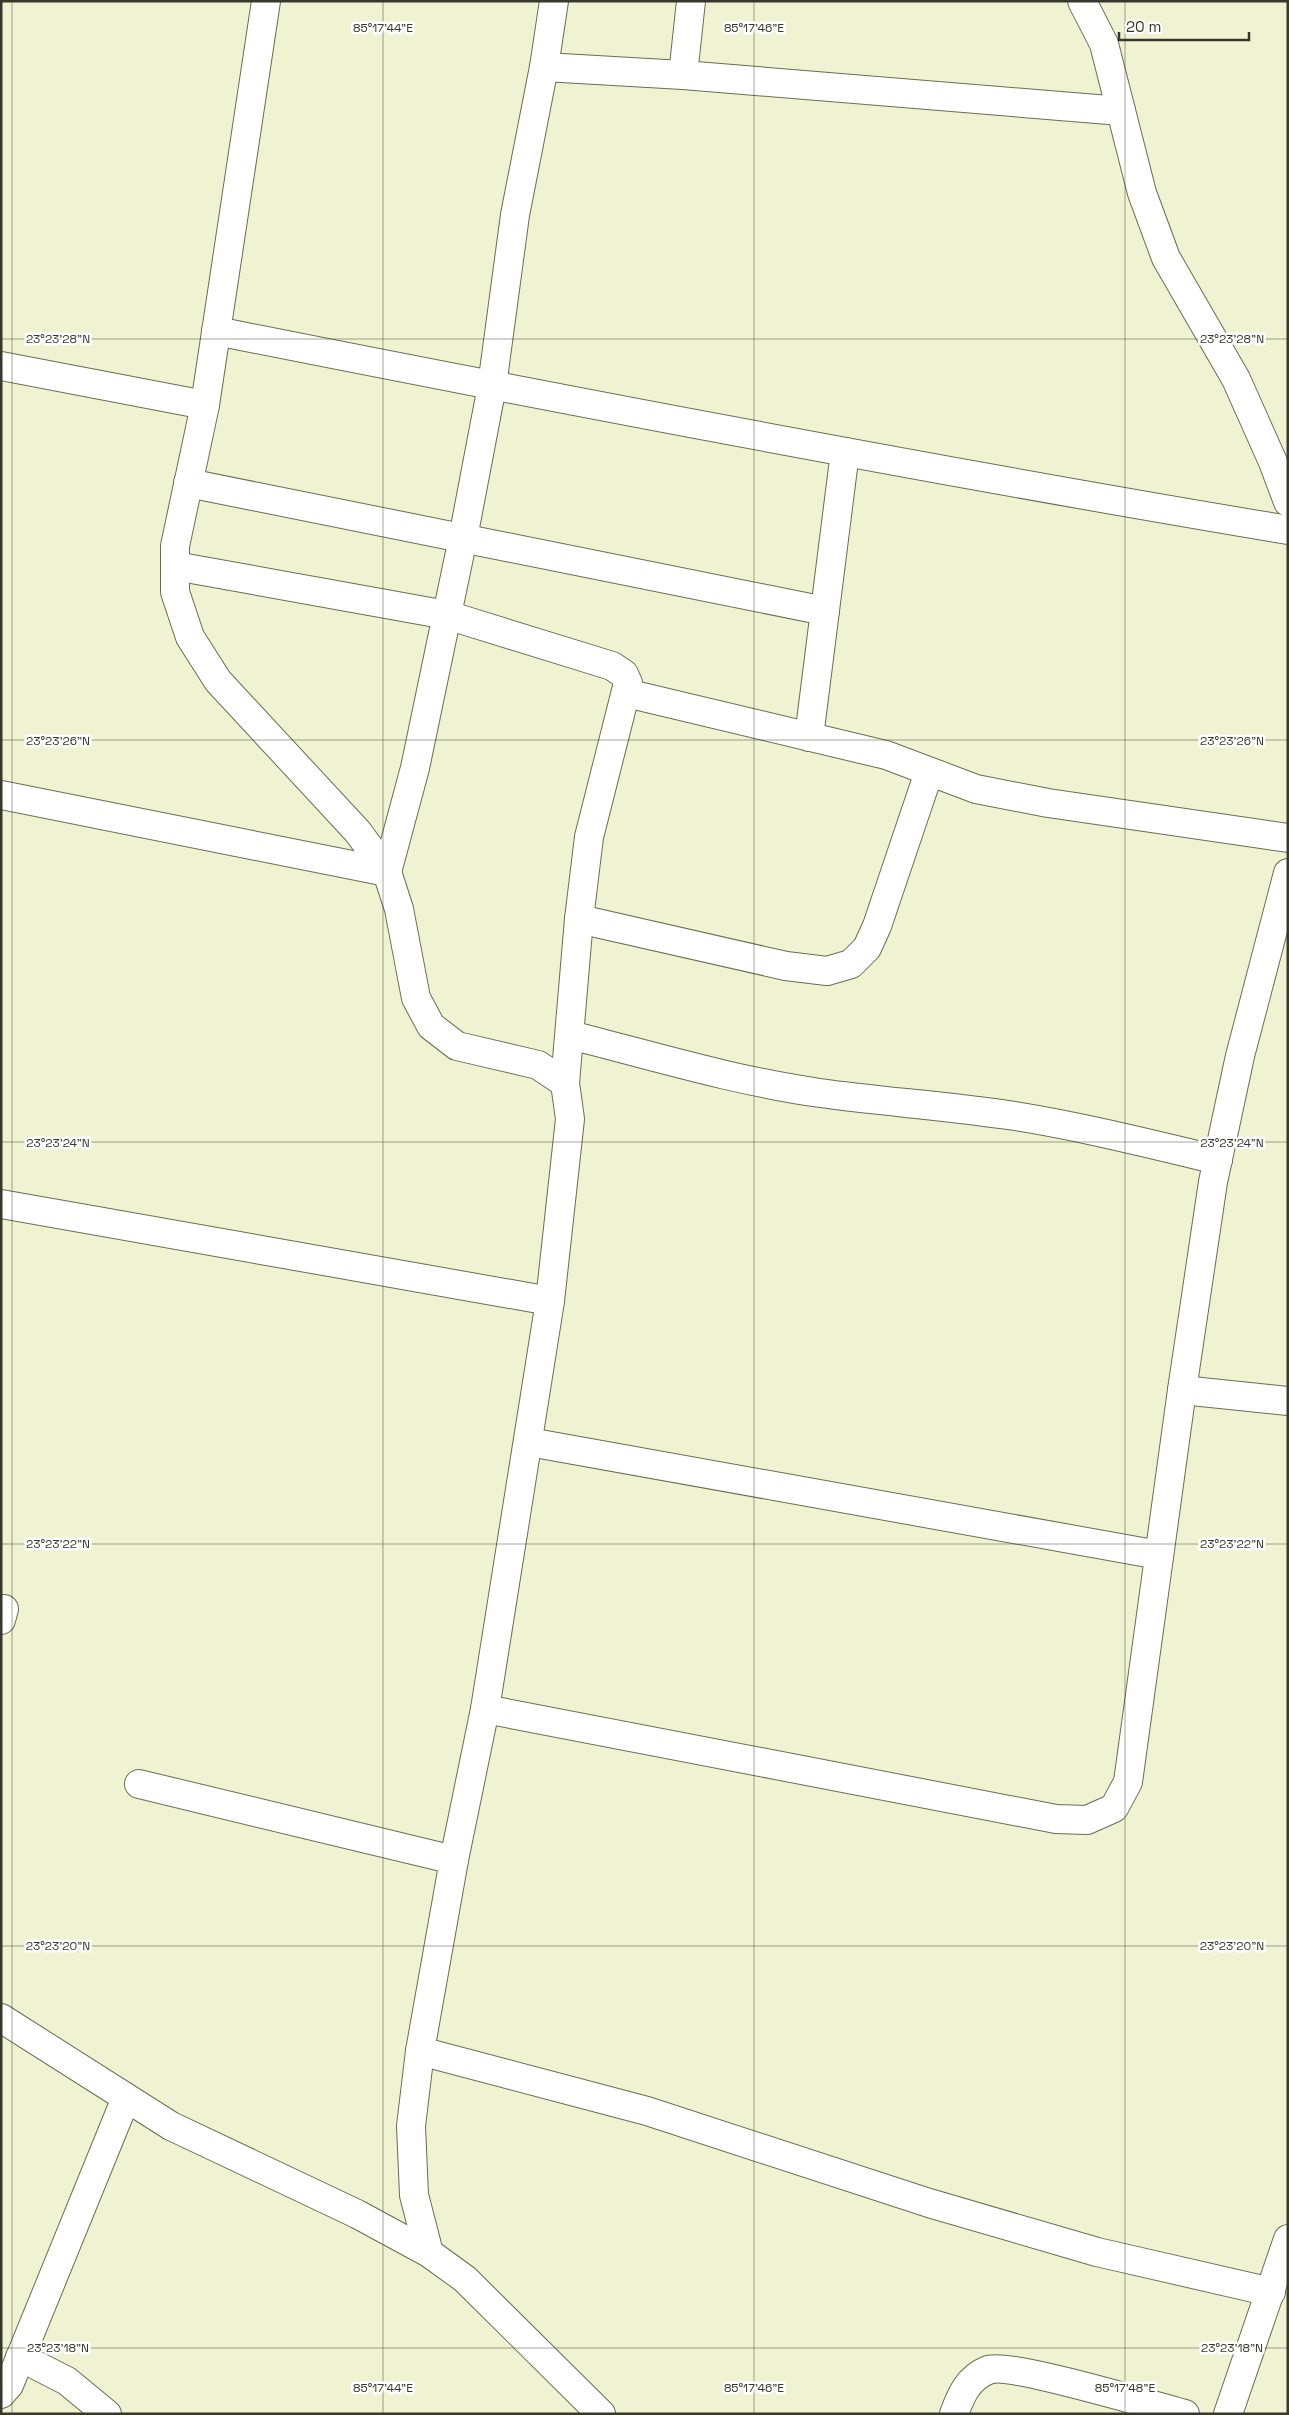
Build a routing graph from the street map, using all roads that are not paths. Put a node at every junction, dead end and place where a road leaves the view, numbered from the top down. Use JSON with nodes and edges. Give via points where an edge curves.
{"nodes":[{"id":1,"x":266,"y":1,"type":"edge"},
{"id":2,"x":554,"y":1,"type":"edge"},
{"id":3,"x":691,"y":1,"type":"edge"},
{"id":4,"x":1082,"y":1,"type":"edge"},
{"id":5,"x":544,"y":67,"type":"junction"},
{"id":6,"x":683,"y":75,"type":"junction"},
{"id":7,"x":1121,"y":111,"type":"junction"},
{"id":8,"x":216,"y":331,"type":"junction"},
{"id":9,"x":1,"y":366,"type":"edge"},
{"id":10,"x":492,"y":386,"type":"junction"},
{"id":11,"x":205,"y":405,"type":"junction"},
{"id":12,"x":845,"y":452,"type":"junction"},
{"id":13,"x":188,"y":483,"type":"junction"},
{"id":14,"x":1288,"y":502,"type":"edge"},
{"id":15,"x":1288,"y":530,"type":"edge"},
{"id":16,"x":463,"y":538,"type":"junction"},
{"id":17,"x":175,"y":566,"type":"junction"},
{"id":18,"x":825,"y":611,"type":"junction"},
{"id":19,"x":447,"y":615,"type":"junction"},
{"id":20,"x":626,"y":693,"type":"junction"},
{"id":21,"x":809,"y":737,"type":"junction"},
{"id":22,"x":929,"y":772,"type":"junction"},
{"id":23,"x":1,"y":795,"type":"edge"},
{"id":24,"x":1288,"y":838,"type":"edge"},
{"id":25,"x":387,"y":872,"type":"junction"},
{"id":26,"x":1288,"y":873,"type":"edge"},
{"id":27,"x":579,"y":920,"type":"junction"},
{"id":28,"x":1280,"y":942,"type":"edge"},
{"id":29,"x":570,"y":1035,"type":"junction"},
{"id":30,"x":566,"y":1083,"type":"junction"},
{"id":31,"x":1218,"y":1160,"type":"junction"},
{"id":32,"x":1,"y":1204,"type":"edge"},
{"id":33,"x":550,"y":1301,"type":"junction"},
{"id":34,"x":1182,"y":1390,"type":"junction"},
{"id":35,"x":1288,"y":1401,"type":"edge"},
{"id":36,"x":529,"y":1442,"type":"junction"},
{"id":37,"x":1159,"y":1554,"type":"junction"},
{"id":38,"x":485,"y":1709,"type":"junction"},
{"id":39,"x":139,"y":1784,"type":"dead end"},
{"id":40,"x":454,"y":1860,"type":"junction"},
{"id":41,"x":1,"y":2018,"type":"edge"},
{"id":42,"x":420,"y":2051,"type":"junction"},
{"id":43,"x":126,"y":2098,"type":"junction"},
{"id":44,"x":1288,"y":2239,"type":"edge"},
{"id":45,"x":429,"y":2253,"type":"junction"},
{"id":46,"x":1271,"y":2292,"type":"junction"},
{"id":47,"x":20,"y":2357,"type":"junction"},
{"id":48,"x":1,"y":2394,"type":"edge"},
{"id":49,"x":107,"y":2414,"type":"edge"},
{"id":50,"x":601,"y":2414,"type":"edge"},
{"id":51,"x":954,"y":2414,"type":"edge"},
{"id":52,"x":1185,"y":2414,"type":"edge"},
{"id":53,"x":1228,"y":2414,"type":"edge"}],
"edges":[{"from":1,"to":8,"type":"street"},
{"from":2,"to":5,"type":"street"},
{"from":3,"to":6,"type":"street"},
{"from":4,"to":7,"type":"street","via":[[1104,44]]},
{"from":5,"to":6,"type":"street"},
{"from":5,"to":10,"type":"street","via":[[515,215]]},
{"from":6,"to":7,"type":"street"},
{"from":7,"to":14,"type":"street","via":[[1142,192],[1166,258],[1236,379]]},
{"from":8,"to":10,"type":"street"},
{"from":8,"to":11,"type":"street"},
{"from":9,"to":11,"type":"street"},
{"from":10,"to":12,"type":"street"},
{"from":10,"to":16,"type":"street"},
{"from":11,"to":13,"type":"street"},
{"from":12,"to":15,"type":"street"},
{"from":12,"to":18,"type":"street"},
{"from":13,"to":16,"type":"street"},
{"from":13,"to":17,"type":"street","via":[[175,546]]},
{"from":16,"to":18,"type":"street"},
{"from":16,"to":19,"type":"street"},
{"from":17,"to":19,"type":"street"},
{"from":17,"to":25,"type":"street","via":[[175,592],[190,637],[218,681],[358,832]]},
{"from":18,"to":21,"type":"street"},
{"from":19,"to":20,"type":"street","via":[[612,666],[624,674],[628,683]]},
{"from":19,"to":25,"type":"street","via":[[415,768]]},
{"from":20,"to":21,"type":"street"},
{"from":20,"to":27,"type":"street","via":[[589,837]]},
{"from":21,"to":22,"type":"street","via":[[886,755]]},
{"from":22,"to":24,"type":"street","via":[[976,788],[1048,803]]},
{"from":22,"to":27,"type":"street","via":[[877,926],[867,948],[851,964],[826,971],[786,966]]},
{"from":23,"to":25,"type":"street"},
{"from":25,"to":30,"type":"street","via":[[399,909],[416,998],[431,1026],[457,1046],[538,1065]]},
{"from":26,"to":28,"type":"street"},
{"from":27,"to":29,"type":"street"},
{"from":28,"to":31,"type":"street","via":[[1240,1056]]},
{"from":29,"to":30,"type":"street"},
{"from":29,"to":31,"type":"street","via":[[744,1079],[820,1093],[1016,1116]]},
{"from":30,"to":33,"type":"street","via":[[570,1119]]},
{"from":31,"to":34,"type":"street"},
{"from":32,"to":33,"type":"street"},
{"from":33,"to":36,"type":"street"},
{"from":34,"to":35,"type":"street"},
{"from":34,"to":37,"type":"street"},
{"from":36,"to":37,"type":"street"},
{"from":36,"to":38,"type":"street"},
{"from":37,"to":38,"type":"street","via":[[1128,1782],[1114,1808],[1087,1820],[1046,1817]]},
{"from":38,"to":40,"type":"street"},
{"from":39,"to":40,"type":"street"},
{"from":40,"to":42,"type":"street"},
{"from":41,"to":43,"type":"street"},
{"from":42,"to":45,"type":"street","via":[[411,2126],[414,2195]]},
{"from":42,"to":46,"type":"street","via":[[647,2111],[929,2203],[1097,2252]]},
{"from":43,"to":45,"type":"street","via":[[171,2126],[356,2214]]},
{"from":43,"to":47,"type":"street"},
{"from":44,"to":46,"type":"street"},
{"from":45,"to":50,"type":"street","via":[[465,2279]]},
{"from":46,"to":53,"type":"street"},
{"from":47,"to":48,"type":"street","via":[[9,2385]]},
{"from":47,"to":49,"type":"street","via":[[67,2381]]},
{"from":51,"to":52,"type":"street","via":[[971,2379],[990,2369],[1024,2372]]}]}
